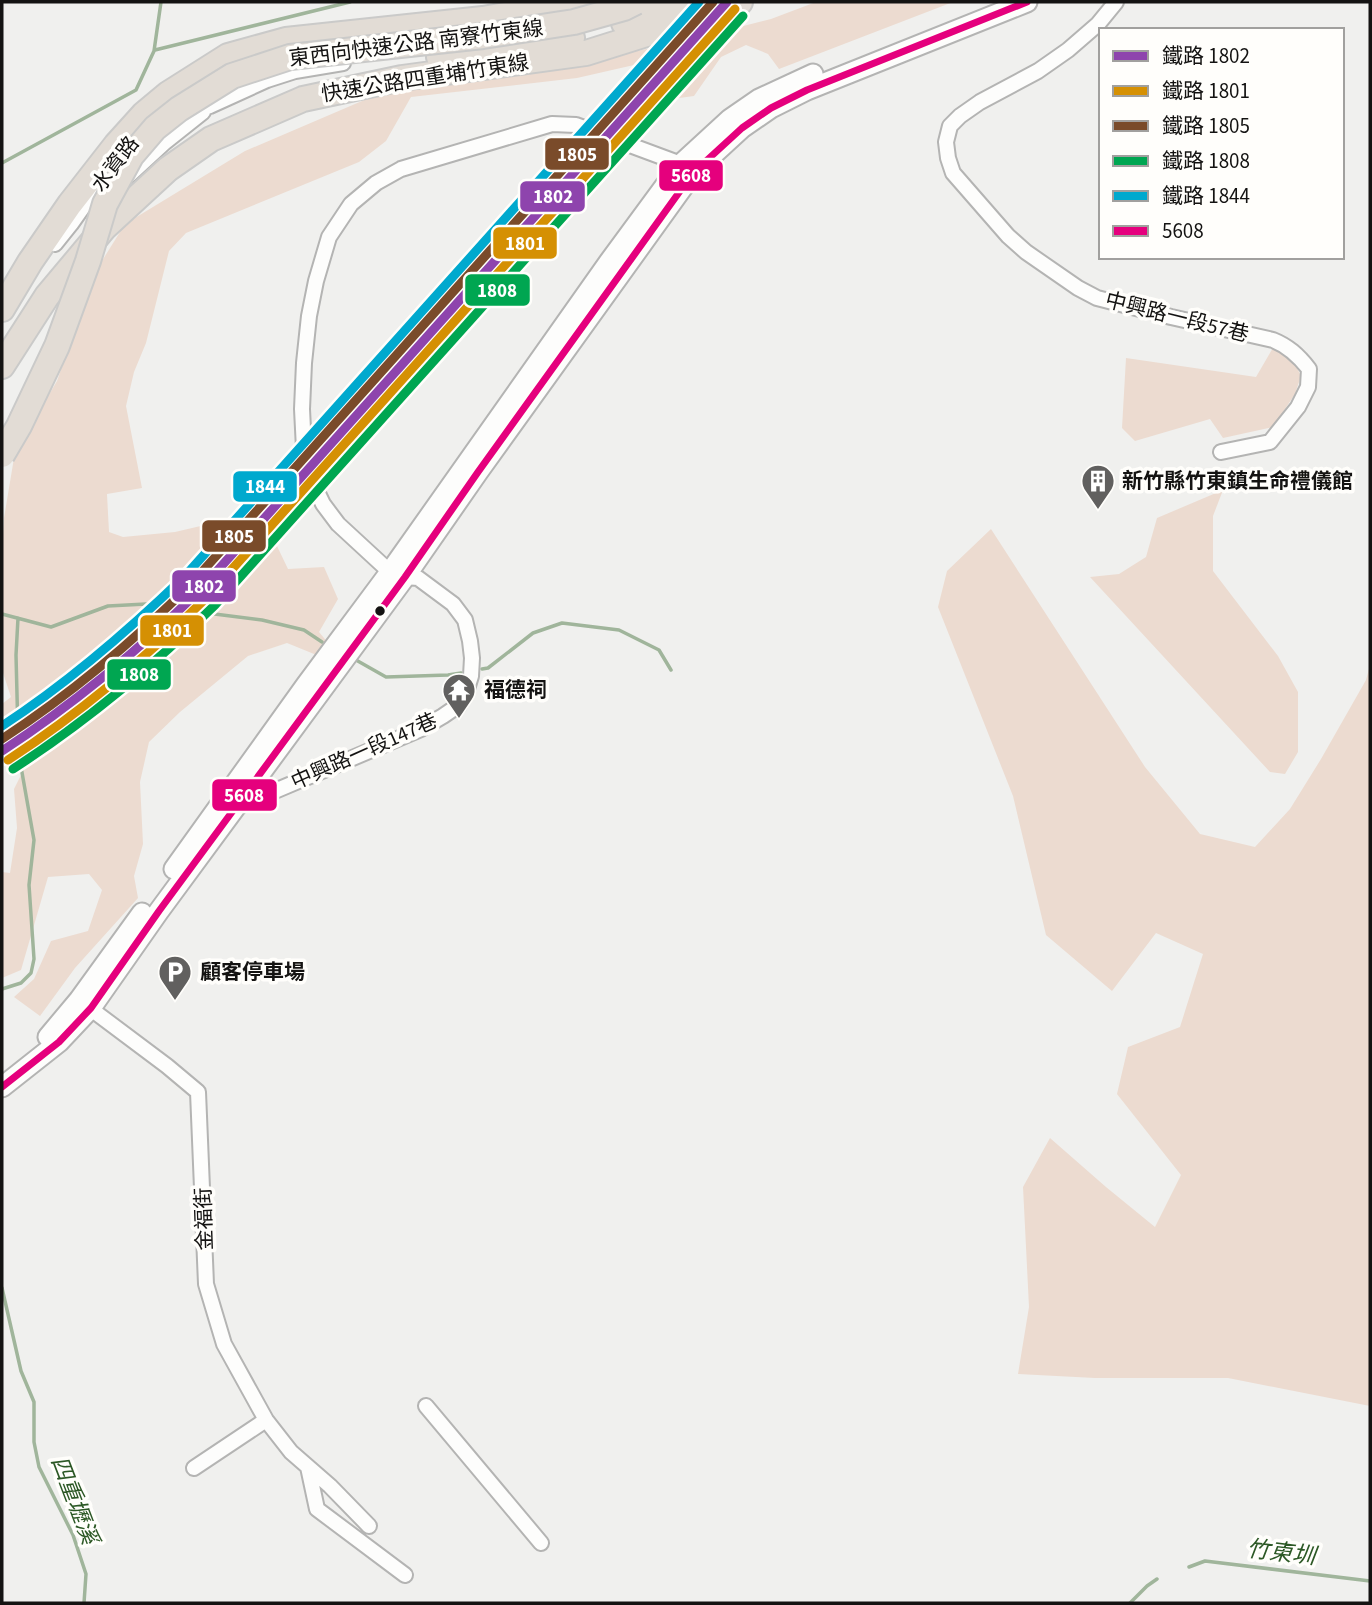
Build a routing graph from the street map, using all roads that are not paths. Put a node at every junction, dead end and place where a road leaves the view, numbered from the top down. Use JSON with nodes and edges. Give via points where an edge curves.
{"nodes":[{"id":1,"x":579,"y":2,"type":"edge"},
{"id":2,"x":600,"y":2,"type":"edge"},
{"id":3,"x":636,"y":2,"type":"edge"},
{"id":4,"x":656,"y":2,"type":"edge"},
{"id":5,"x":690,"y":2,"type":"edge"},
{"id":6,"x":740,"y":2,"type":"edge"},
{"id":7,"x":993,"y":2,"type":"edge"},
{"id":8,"x":1027,"y":2,"type":"edge"},
{"id":9,"x":1116,"y":2,"type":"edge"},
{"id":10,"x":352,"y":61,"type":"junction"},
{"id":11,"x":210,"y":106,"type":"junction"},
{"id":12,"x":681,"y":164,"type":"junction"},
{"id":13,"x":72,"y":224,"type":"junction"},
{"id":14,"x":2,"y":309,"type":"edge"},
{"id":15,"x":2,"y":318,"type":"edge"},
{"id":16,"x":2,"y":336,"type":"edge"},
{"id":17,"x":2,"y":366,"type":"edge"},
{"id":18,"x":1221,"y":452,"type":"dead end"},
{"id":19,"x":2,"y":455,"type":"edge"},
{"id":20,"x":397,"y":574,"type":"junction"},
{"id":21,"x":236,"y":808,"type":"junction"},
{"id":22,"x":215,"y":812,"type":"junction"},
{"id":23,"x":85,"y":1004,"type":"junction"},
{"id":24,"x":2,"y":1072,"type":"edge"},
{"id":25,"x":2,"y":1087,"type":"edge"},
{"id":26,"x":426,"y":1406,"type":"dead end"},
{"id":27,"x":266,"y":1420,"type":"junction"},
{"id":28,"x":308,"y":1467,"type":"junction"},
{"id":29,"x":194,"y":1468,"type":"dead end"},
{"id":30,"x":369,"y":1526,"type":"dead end"},
{"id":31,"x":541,"y":1543,"type":"dead end"},
{"id":32,"x":405,"y":1575,"type":"dead end"}],
"edges":[{"from":1,"to":14,"type":"highway","name":"東西向快速公路 南寮竹東線","via":[[483,19],[286,40],[228,56],[168,94],[116,145],[70,204]]},
{"from":2,"to":10,"type":"street","name":"水資路"},
{"from":3,"to":19,"type":"highway","name":"東西向快速公路 南寮竹東線","bridge":true,"via":[[561,24],[290,57],[232,76],[180,109],[155,128],[131,156],[105,204],[57,346]]},
{"from":4,"to":10,"type":"street","name":"水資路","via":[[581,27]]},
{"from":5,"to":16,"type":"highway","name":"快速公路四重埔竹東線","bridge":true,"via":[[584,36],[297,83],[200,127],[158,158],[93,218],[32,291]]},
{"from":6,"to":17,"type":"highway","name":"快速公路四重埔竹東線","bridge":true,"via":[[586,52],[402,78],[303,99],[211,139],[169,169],[104,228],[47,296]]},
{"from":7,"to":12,"type":"main road","via":[[759,99]]},
{"from":8,"to":20,"type":"main road","via":[[807,90],[741,128],[693,173],[478,472]]},
{"from":9,"to":18,"type":"street","name":"中興路一段57巷","via":[[1068,50],[950,125],[948,158],[953,173],[1008,236],[1078,288],[1097,298],[1273,340],[1298,356],[1309,369],[1308,387],[1285,425],[1270,442]]},
{"from":10,"to":11,"type":"street","name":"水資路","via":[[295,71]]},
{"from":11,"to":13,"type":"street","name":"水資路"},
{"from":11,"to":13,"type":"street","name":"水資路","via":[[148,123]]},
{"from":12,"to":20,"type":"main road"},
{"from":12,"to":20,"type":"street","name":"中興路一段147巷","via":[[576,125],[552,124],[401,169],[351,204],[329,237],[309,317],[302,409],[304,449],[323,504],[338,524]]},
{"from":13,"to":15,"type":"street","name":"水資路"},
{"from":20,"to":21,"type":"main road"},
{"from":20,"to":21,"type":"street","name":"中興路一段147巷","via":[[418,578],[453,604],[465,620],[471,676],[459,705],[421,729]]},
{"from":20,"to":22,"type":"main road","via":[[306,685]]},
{"from":21,"to":22,"type":"street","name":"中興路一段147巷"},
{"from":21,"to":23,"type":"main road"},
{"from":22,"to":23,"type":"main road"},
{"from":23,"to":24,"type":"main road"},
{"from":23,"to":25,"type":"main road","via":[[59,1042]]},
{"from":23,"to":27,"type":"street","name":"金福街","via":[[198,1092],[206,1284],[223,1344]]},
{"from":26,"to":31,"type":"street"},
{"from":27,"to":28,"type":"street","name":"金福街"},
{"from":27,"to":29,"type":"street"},
{"from":28,"to":30,"type":"street","name":"金福街"},
{"from":28,"to":32,"type":"street","via":[[317,1509]]}]}
